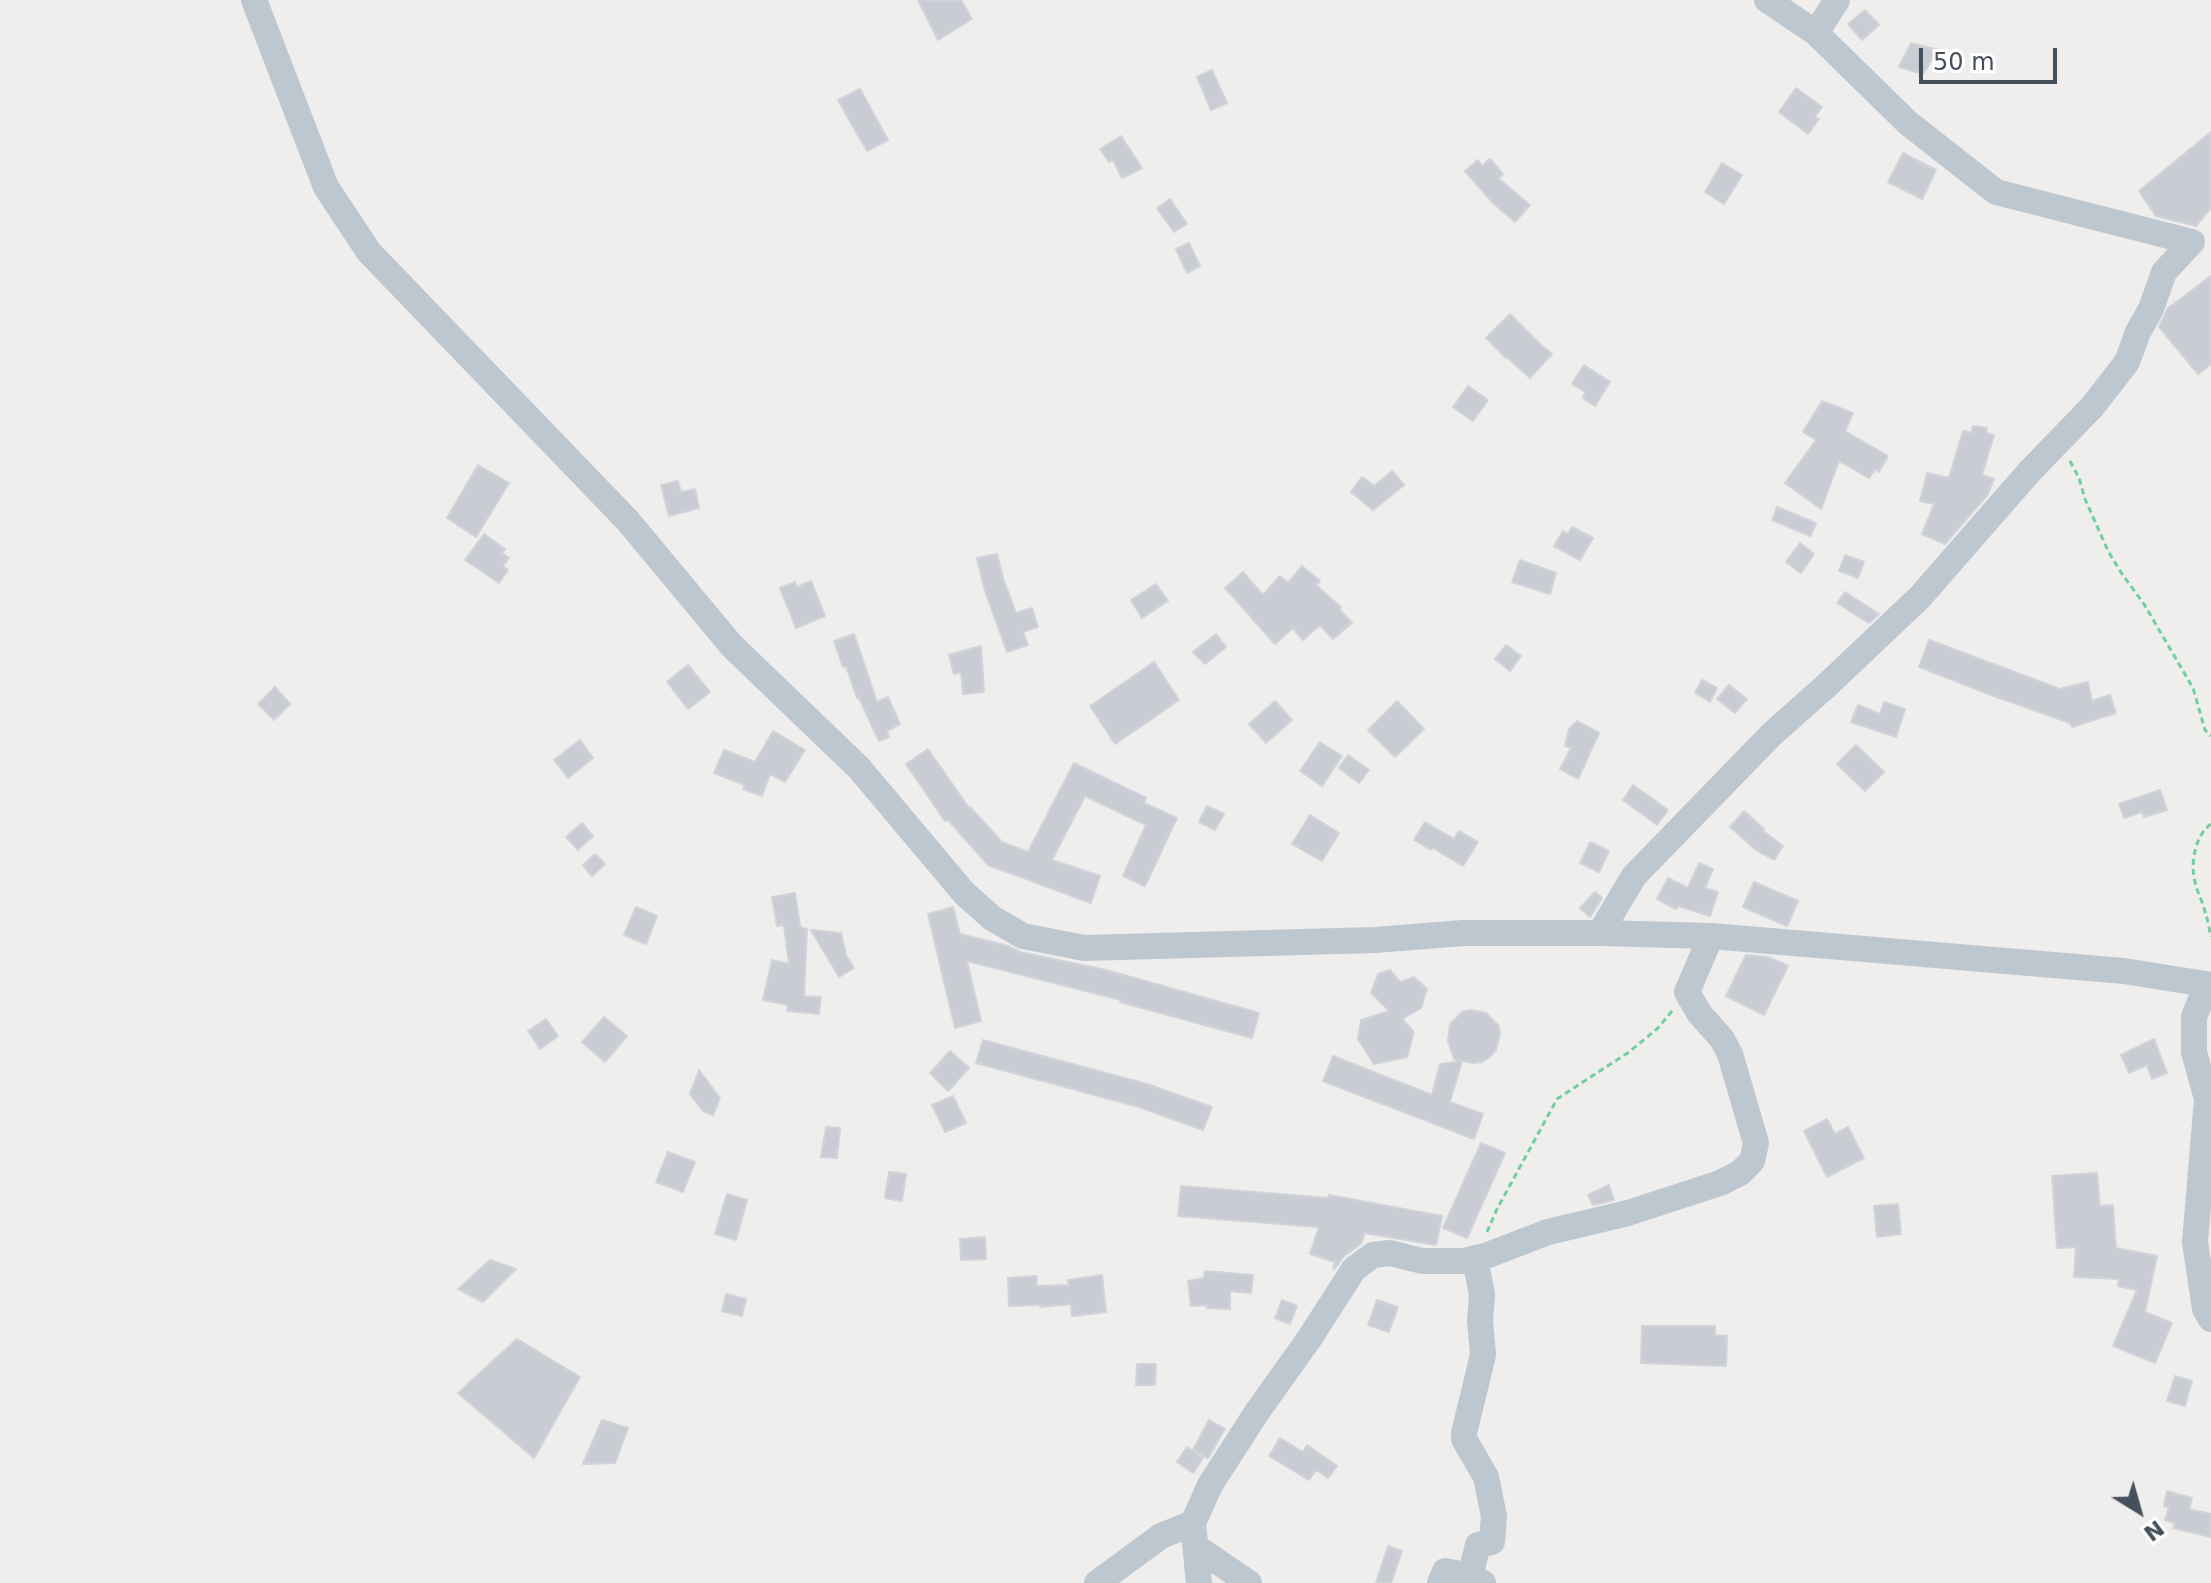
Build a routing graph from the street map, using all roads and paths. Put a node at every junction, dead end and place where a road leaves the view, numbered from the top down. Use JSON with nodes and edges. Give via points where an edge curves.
{"nodes":[{"id":1,"x":254,"y":0,"type":"edge"},
{"id":2,"x":1767,"y":0,"type":"edge"},
{"id":3,"x":1837,"y":0,"type":"edge"},
{"id":4,"x":1816,"y":33,"type":"junction"},
{"id":5,"x":2064,"y":436,"type":"junction"},
{"id":6,"x":2211,"y":736,"type":"edge"},
{"id":7,"x":2211,"y":824,"type":"edge"},
{"id":8,"x":1600,"y":933,"type":"junction"},
{"id":9,"x":1711,"y":936,"type":"junction"},
{"id":10,"x":2211,"y":937,"type":"edge"},
{"id":11,"x":2209,"y":985,"type":"edge"},
{"id":12,"x":1687,"y":992,"type":"junction"},
{"id":13,"x":1475,"y":1258,"type":"junction"},
{"id":14,"x":2211,"y":1319,"type":"edge"},
{"id":15,"x":1194,"y":1535,"type":"junction"},
{"id":16,"x":1476,"y":1580,"type":"edge"},
{"id":17,"x":1097,"y":1583,"type":"edge"},
{"id":18,"x":1199,"y":1583,"type":"edge"},
{"id":19,"x":1249,"y":1583,"type":"edge"},
{"id":20,"x":1440,"y":1583,"type":"edge"}],
"edges":[{"from":1,"to":8,"type":"street","via":[[326,187],[369,252],[628,521],[732,646],[859,768],[964,893],[992,918],[1023,936],[1084,948]]},
{"from":2,"to":4,"type":"street"},
{"from":3,"to":4,"type":"street"},
{"from":4,"to":5,"type":"street","via":[[1908,123],[1996,192],[2192,242],[2164,272],[2127,362]]},
{"from":5,"to":6,"type":"path","via":[[2104,543],[2193,688]]},
{"from":5,"to":8,"type":"street","via":[[1920,597],[1772,734],[1634,876]]},
{"from":7,"to":10,"type":"path","via":[[2197,845],[2194,880]]},
{"from":8,"to":9,"type":"street"},
{"from":9,"to":11,"type":"street","via":[[2124,971]]},
{"from":9,"to":12,"type":"street"},
{"from":11,"to":14,"type":"street","via":[[2194,1017],[2194,1052],[2207,1099],[2195,1242]]},
{"from":12,"to":13,"type":"path","via":[[1658,1028],[1629,1052],[1557,1099]]},
{"from":12,"to":13,"type":"street","via":[[1730,1054],[1756,1143],[1752,1161],[1720,1183]]},
{"from":13,"to":15,"type":"street","via":[[1422,1261],[1390,1253],[1373,1255],[1354,1269],[1210,1485]]},
{"from":13,"to":16,"type":"street","via":[[1483,1355],[1464,1439],[1486,1477],[1494,1516],[1492,1542],[1478,1545]]},
{"from":15,"to":17,"type":"street","via":[[1161,1536]]},
{"from":15,"to":18,"type":"street"},
{"from":15,"to":19,"type":"street"},
{"from":16,"to":20,"type":"street","via":[[1445,1571]]}]}
